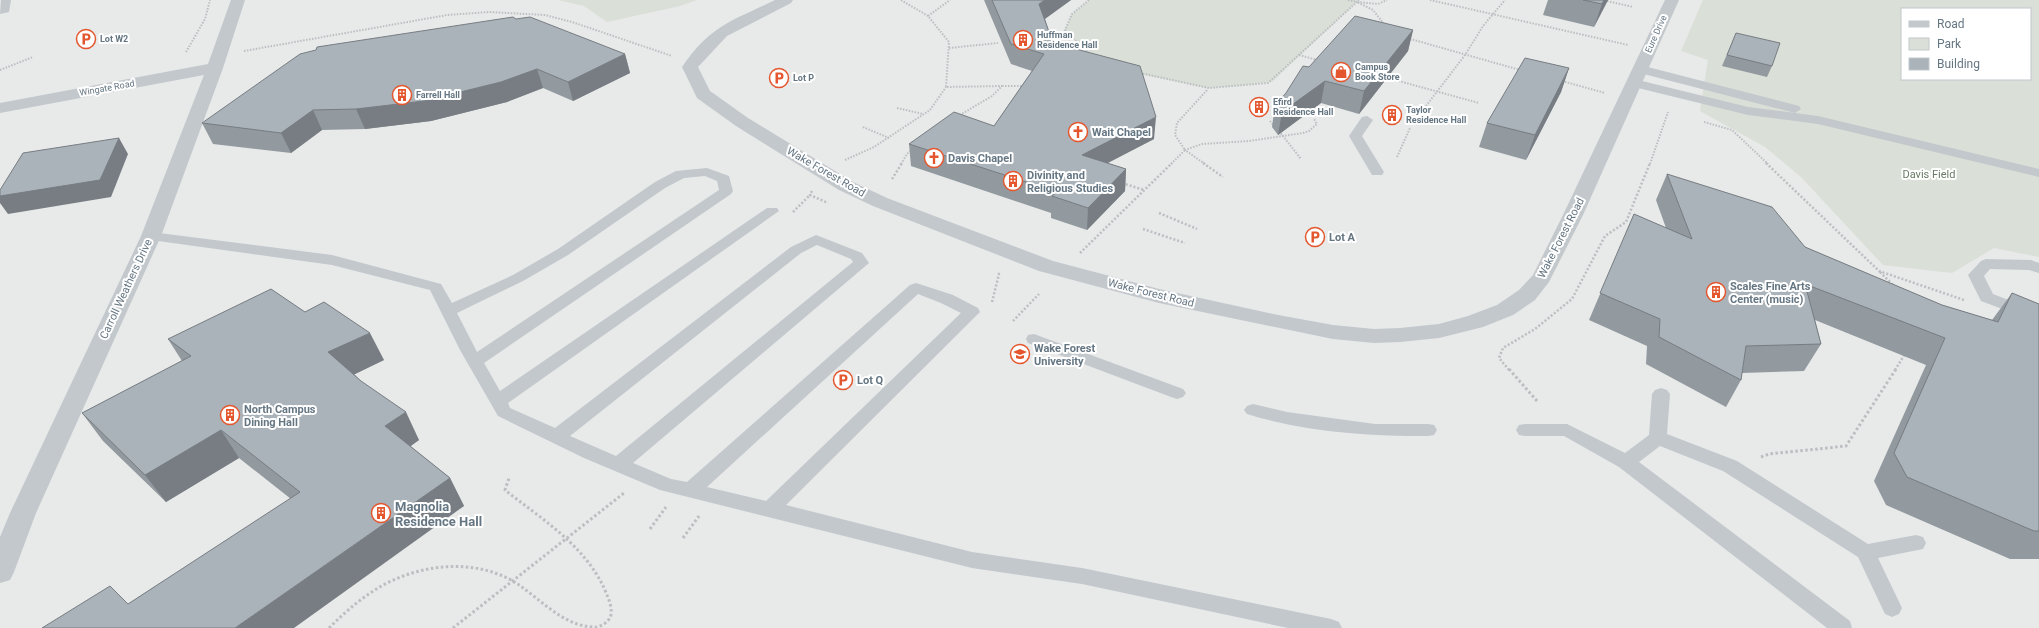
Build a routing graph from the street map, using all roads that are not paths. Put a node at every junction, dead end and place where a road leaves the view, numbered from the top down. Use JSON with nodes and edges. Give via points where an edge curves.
{"nodes":[{"id":1,"x":6,"y":0,"type":"edge"},
{"id":2,"x":238,"y":0,"type":"edge"},
{"id":3,"x":786,"y":0,"type":"edge"},
{"id":4,"x":1672,"y":0,"type":"edge"},
{"id":5,"x":0,"y":11,"type":"edge"},
{"id":6,"x":215,"y":68,"type":"junction"},
{"id":7,"x":1634,"y":84,"type":"junction"},
{"id":8,"x":0,"y":108,"type":"edge"},
{"id":9,"x":1367,"y":120,"type":"dead end"},
{"id":10,"x":1818,"y":120,"type":"junction"},
{"id":11,"x":1377,"y":172,"type":"dead end"},
{"id":12,"x":2039,"y":174,"type":"edge"},
{"id":13,"x":772,"y":211,"type":"dead end"},
{"id":14,"x":151,"y":236,"type":"junction"},
{"id":15,"x":2039,"y":268,"type":"edge"},
{"id":16,"x":448,"y":310,"type":"junction"},
{"id":17,"x":2039,"y":318,"type":"edge"},
{"id":18,"x":1034,"y":339,"type":"dead end"},
{"id":19,"x":475,"y":361,"type":"junction"},
{"id":20,"x":1177,"y":393,"type":"dead end"},
{"id":21,"x":1661,"y":394,"type":"dead end"},
{"id":22,"x":498,"y":401,"type":"junction"},
{"id":23,"x":1253,"y":410,"type":"dead end"},
{"id":24,"x":1428,"y":430,"type":"dead end"},
{"id":25,"x":1525,"y":430,"type":"dead end"},
{"id":26,"x":556,"y":437,"type":"junction"},
{"id":27,"x":1658,"y":438,"type":"junction"},
{"id":28,"x":1626,"y":462,"type":"junction"},
{"id":29,"x":618,"y":465,"type":"junction"},
{"id":30,"x":690,"y":491,"type":"junction"},
{"id":31,"x":770,"y":509,"type":"junction"},
{"id":32,"x":1916,"y":544,"type":"dead end"},
{"id":33,"x":1865,"y":552,"type":"junction"},
{"id":34,"x":0,"y":572,"type":"edge"},
{"id":35,"x":1892,"y":608,"type":"dead end"},
{"id":36,"x":1331,"y":628,"type":"edge"},
{"id":37,"x":1841,"y":628,"type":"edge"}],
"edges":[{"from":1,"to":5,"type":"lane","via":[[5,10]]},
{"from":2,"to":6,"type":"street","name":"Carroll Weathers Drive"},
{"from":3,"to":7,"type":"street","name":"Wake Forest Road","via":[[738,22],[715,37],[690,67],[703,94],[742,122],[846,186],[880,202],[1046,266],[1144,292],[1333,332],[1374,336],[1439,331],[1475,322],[1505,310],[1527,295],[1542,277]]},
{"from":4,"to":7,"type":"street","name":"Eure Drive"},
{"from":6,"to":8,"type":"street","name":"Wingate Road"},
{"from":6,"to":14,"type":"street","name":"Carroll Weathers Drive"},
{"from":7,"to":10,"type":"lane","via":[[1793,119]]},
{"from":7,"to":10,"type":"lane","via":[[1797,110]]},
{"from":9,"to":11,"type":"lane","via":[[1355,136]]},
{"from":10,"to":12,"type":"lane"},
{"from":13,"to":22,"type":"lane"},
{"from":14,"to":16,"type":"lane","via":[[332,260],[436,287]]},
{"from":14,"to":34,"type":"street","name":"Carroll Weathers Drive","via":[[23,513]]},
{"from":15,"to":17,"type":"lane","via":[[2031,265],[1986,264],[1976,275],[1987,296]]},
{"from":16,"to":19,"type":"lane"},
{"from":16,"to":19,"type":"lane","via":[[518,278],[563,252],[660,185],[681,174],[707,172],[724,179],[726,191]]},
{"from":18,"to":20,"type":"lane"},
{"from":19,"to":22,"type":"lane"},
{"from":21,"to":27,"type":"lane"},
{"from":22,"to":26,"type":"lane","via":[[504,412]]},
{"from":23,"to":24,"type":"lane","via":[[1287,418],[1376,430]]},
{"from":25,"to":28,"type":"lane","via":[[1567,430]]},
{"from":26,"to":29,"type":"lane"},
{"from":26,"to":29,"type":"lane","via":[[796,250],[816,239],[857,256],[861,263]]},
{"from":27,"to":28,"type":"lane"},
{"from":27,"to":33,"type":"lane","via":[[1730,466]]},
{"from":28,"to":37,"type":"lane"},
{"from":29,"to":30,"type":"lane","via":[[667,485]]},
{"from":30,"to":31,"type":"lane"},
{"from":30,"to":31,"type":"lane","via":[[916,288],[947,299],[972,312]]},
{"from":31,"to":36,"type":"lane","via":[[972,560],[1082,576]]},
{"from":32,"to":33,"type":"lane"},
{"from":33,"to":35,"type":"lane"}]}
